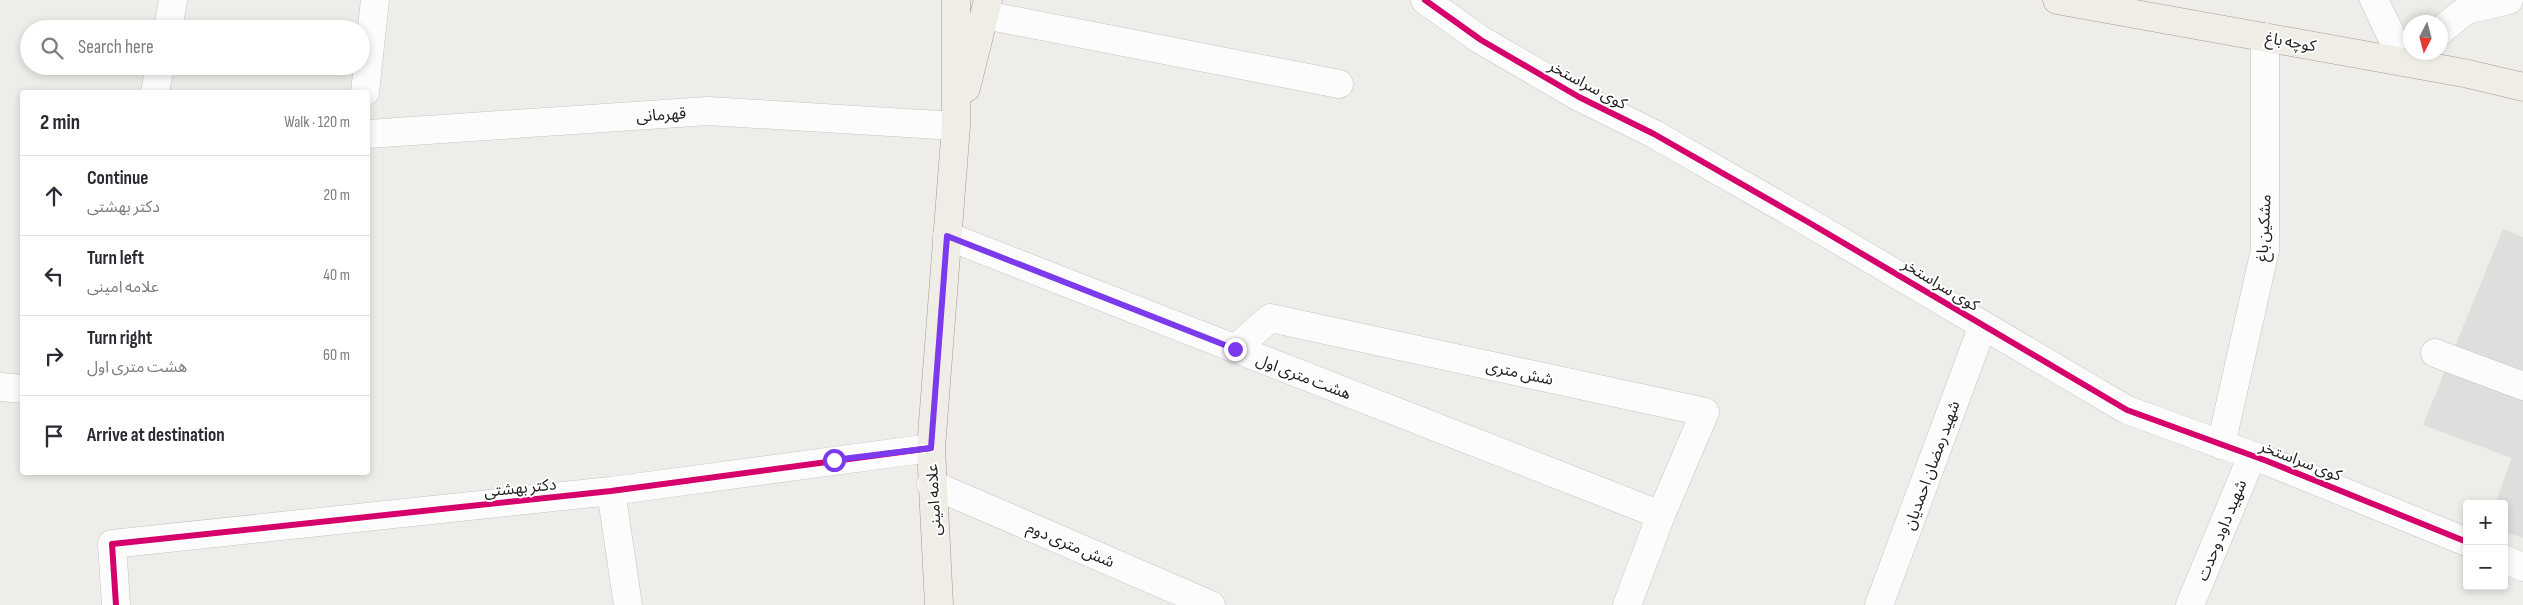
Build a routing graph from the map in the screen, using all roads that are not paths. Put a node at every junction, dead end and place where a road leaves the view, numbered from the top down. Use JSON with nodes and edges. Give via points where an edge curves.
{"nodes":[{"id":1,"x":174,"y":0,"type":"edge"},
{"id":2,"x":375,"y":0,"type":"edge"},
{"id":3,"x":956,"y":0,"type":"edge"},
{"id":4,"x":1425,"y":0,"type":"edge"},
{"id":5,"x":2057,"y":0,"type":"edge"},
{"id":6,"x":2374,"y":0,"type":"edge"},
{"id":7,"x":2509,"y":0,"type":"edge"},
{"id":8,"x":2086,"y":3,"type":"edge"},
{"id":9,"x":986,"y":8,"type":"edge"},
{"id":10,"x":170,"y":20,"type":"edge"},
{"id":11,"x":2448,"y":25,"type":"edge"},
{"id":12,"x":2265,"y":37,"type":"junction"},
{"id":13,"x":370,"y":46,"type":"edge"},
{"id":14,"x":2403,"y":47,"type":"edge"},
{"id":15,"x":2403,"y":56,"type":"edge"},
{"id":16,"x":2420,"y":60,"type":"edge"},
{"id":17,"x":158,"y":75,"type":"edge"},
{"id":18,"x":367,"y":75,"type":"edge"},
{"id":19,"x":1339,"y":84,"type":"dead end"},
{"id":20,"x":2523,"y":87,"type":"edge"},
{"id":21,"x":155,"y":90,"type":"edge"},
{"id":22,"x":365,"y":90,"type":"edge"},
{"id":23,"x":956,"y":126,"type":"junction"},
{"id":24,"x":370,"y":134,"type":"edge"},
{"id":25,"x":947,"y":236,"type":"junction"},
{"id":26,"x":1983,"y":325,"type":"junction"},
{"id":27,"x":1235,"y":349,"type":"junction"},
{"id":28,"x":2436,"y":353,"type":"dead end"},
{"id":29,"x":2523,"y":386,"type":"edge"},
{"id":30,"x":0,"y":387,"type":"edge"},
{"id":31,"x":20,"y":389,"type":"edge"},
{"id":32,"x":2221,"y":445,"type":"junction"},
{"id":33,"x":931,"y":448,"type":"junction"},
{"id":34,"x":2252,"y":456,"type":"junction"},
{"id":35,"x":931,"y":484,"type":"junction"},
{"id":36,"x":611,"y":491,"type":"junction"},
{"id":37,"x":1661,"y":515,"type":"junction"},
{"id":38,"x":2463,"y":540,"type":"edge"},
{"id":39,"x":2508,"y":561,"type":"edge"},
{"id":40,"x":2523,"y":568,"type":"edge"},
{"id":41,"x":116,"y":605,"type":"edge"},
{"id":42,"x":628,"y":605,"type":"edge"},
{"id":43,"x":939,"y":605,"type":"edge"},
{"id":44,"x":1211,"y":605,"type":"edge"},
{"id":45,"x":1627,"y":605,"type":"edge"},
{"id":46,"x":1879,"y":605,"type":"edge"},
{"id":47,"x":2190,"y":605,"type":"edge"}],
"edges":[{"from":1,"to":10,"type":"street"},
{"from":2,"to":13,"type":"street"},
{"from":3,"to":23,"type":"main road"},
{"from":4,"to":26,"type":"street","name":"کوی سراستخر","via":[[1481,40],[1580,97],[1654,134]]},
{"from":5,"to":8,"type":"main road","name":"کوچه باغ"},
{"from":6,"to":14,"type":"street"},
{"from":7,"to":11,"type":"street","via":[[2466,10]]},
{"from":8,"to":12,"type":"main road","name":"کوچه باغ"},
{"from":9,"to":19,"type":"street"},
{"from":9,"to":23,"type":"main road"},
{"from":12,"to":15,"type":"main road","name":"کوچه باغ"},
{"from":12,"to":32,"type":"street","name":"مشکین باغ","via":[[2265,250]]},
{"from":16,"to":20,"type":"main road","name":"کوچه باغ"},
{"from":17,"to":21,"type":"street"},
{"from":18,"to":22,"type":"street"},
{"from":23,"to":24,"type":"street","name":"قهرمانی","via":[[708,111]]},
{"from":23,"to":25,"type":"main road","name":"علامه امینی"},
{"from":25,"to":27,"type":"street","name":"هشت متری اول"},
{"from":25,"to":33,"type":"main road","name":"علامه امینی"},
{"from":26,"to":32,"type":"street","name":"کوی سراستخر","via":[[2127,410]]},
{"from":26,"to":46,"type":"street","name":"شهید رمضان احمدیان"},
{"from":27,"to":37,"type":"street","name":"هشت متری اول"},
{"from":27,"to":37,"type":"street","name":"شش متری","via":[[1270,318],[1705,412]]},
{"from":28,"to":29,"type":"street"},
{"from":30,"to":31,"type":"street"},
{"from":32,"to":34,"type":"street","name":"کوی سراستخر"},
{"from":33,"to":35,"type":"main road","name":"علامه امینی"},
{"from":33,"to":36,"type":"street","name":"دکتر بهشتی"},
{"from":34,"to":38,"type":"street","name":"کوی سراستخر"},
{"from":34,"to":47,"type":"street","name":"شهید داود وحدت"},
{"from":35,"to":43,"type":"main road","name":"علامه امینی"},
{"from":35,"to":44,"type":"street","name":"شش متری دوم"},
{"from":36,"to":41,"type":"street","name":"دکتر بهشتی","via":[[112,544]]},
{"from":36,"to":42,"type":"street"},
{"from":37,"to":45,"type":"street"},
{"from":39,"to":40,"type":"street"}]}
